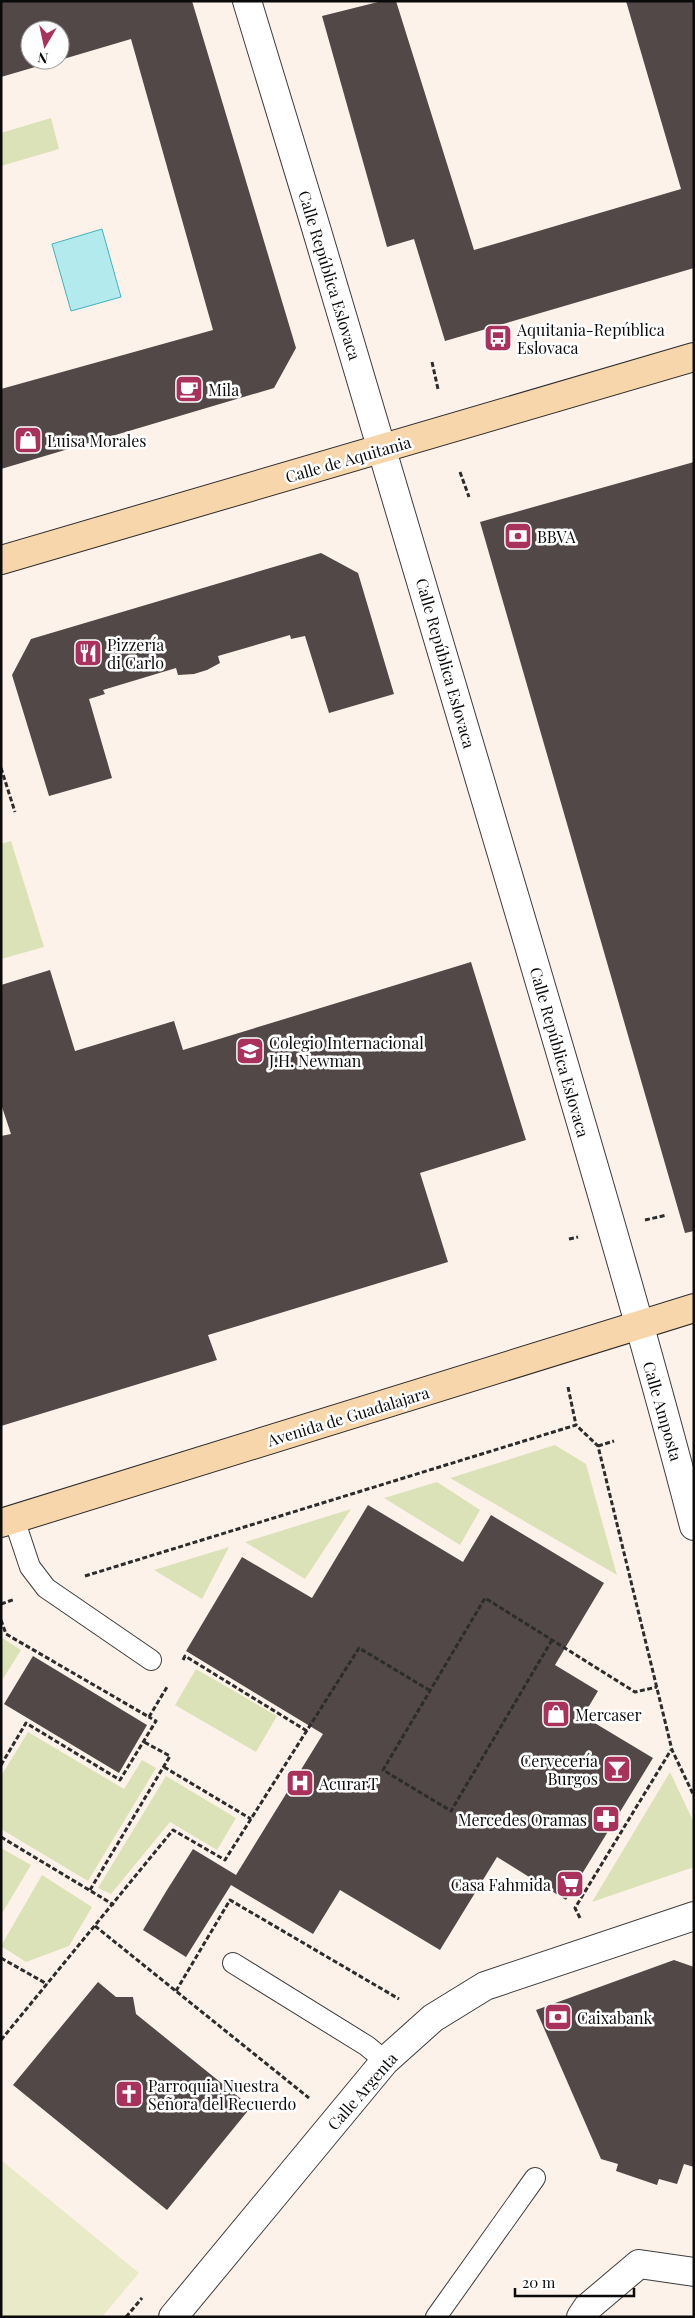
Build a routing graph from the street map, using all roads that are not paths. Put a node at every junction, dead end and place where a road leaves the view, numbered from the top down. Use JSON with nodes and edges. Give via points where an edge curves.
{"nodes":[{"id":1,"x":247,"y":1,"type":"edge"},
{"id":2,"x":694,"y":358,"type":"edge"},
{"id":3,"x":384,"y":449,"type":"junction"},
{"id":4,"x":1,"y":560,"type":"edge"},
{"id":5,"x":694,"y":1308,"type":"edge"},
{"id":6,"x":639,"y":1326,"type":"junction"},
{"id":7,"x":8,"y":1521,"type":"edge"},
{"id":8,"x":694,"y":1526,"type":"edge"},
{"id":9,"x":151,"y":1660,"type":"dead end"},
{"id":10,"x":694,"y":1916,"type":"edge"},
{"id":11,"x":233,"y":1963,"type":"dead end"},
{"id":12,"x":385,"y":2061,"type":"junction"},
{"id":13,"x":536,"y":2178,"type":"dead end"},
{"id":14,"x":694,"y":2272,"type":"edge"},
{"id":15,"x":173,"y":2317,"type":"edge"},
{"id":16,"x":436,"y":2317,"type":"edge"},
{"id":17,"x":581,"y":2317,"type":"edge"}],
"edges":[{"from":1,"to":3,"type":"street","name":"Calle República Eslovaca"},
{"from":2,"to":3,"type":"street","name":"Calle de Aquitania"},
{"from":3,"to":4,"type":"street","name":"Calle de Aquitania"},
{"from":3,"to":6,"type":"street","name":"Calle República Eslovaca"},
{"from":5,"to":6,"type":"street","name":"Avenida de Guadalajara"},
{"from":6,"to":7,"type":"street","name":"Avenida de Guadalajara"},
{"from":6,"to":8,"type":"street","name":"Calle Amposta"},
{"from":7,"to":9,"type":"lane","via":[[30,1566],[46,1588]]},
{"from":10,"to":12,"type":"street","name":"Calle Argenta","via":[[485,1986],[433,2018]]},
{"from":11,"to":12,"type":"lane","via":[[367,2046]]},
{"from":12,"to":15,"type":"street","name":"Calle Argenta"},
{"from":13,"to":16,"type":"lane"},
{"from":14,"to":17,"type":"street","via":[[639,2264],[587,2308]]}]}
